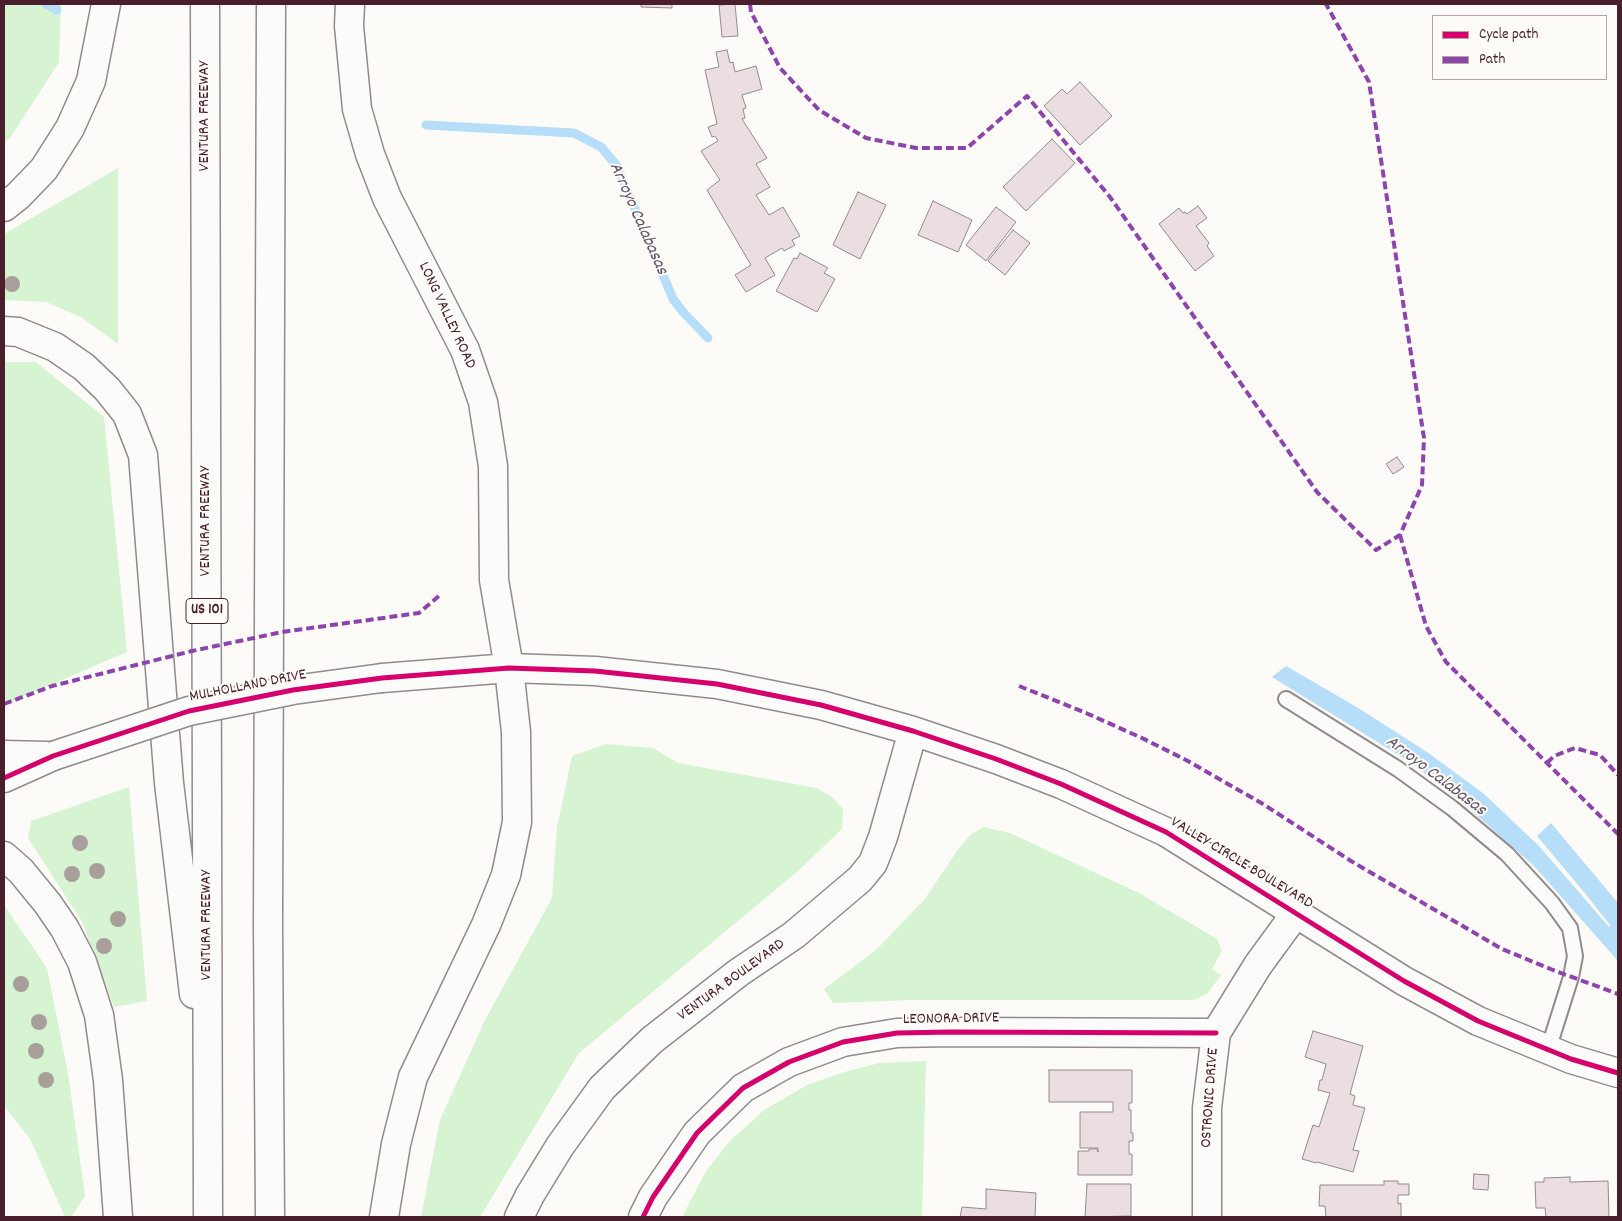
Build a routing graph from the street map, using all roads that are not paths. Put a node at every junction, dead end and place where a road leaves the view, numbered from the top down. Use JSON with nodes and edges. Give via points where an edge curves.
{"nodes":[{"id":1,"x":106,"y":4,"type":"edge"},
{"id":2,"x":206,"y":4,"type":"edge"},
{"id":3,"x":271,"y":4,"type":"edge"},
{"id":4,"x":350,"y":4,"type":"edge"},
{"id":5,"x":4,"y":207,"type":"edge"},
{"id":6,"x":4,"y":331,"type":"edge"},
{"id":7,"x":509,"y":668,"type":"junction"},
{"id":8,"x":1286,"y":699,"type":"dead end"},
{"id":9,"x":913,"y":731,"type":"junction"},
{"id":10,"x":4,"y":755,"type":"edge"},
{"id":11,"x":53,"y":756,"type":"junction"},
{"id":12,"x":4,"y":778,"type":"edge"},
{"id":13,"x":4,"y":856,"type":"edge"},
{"id":14,"x":1296,"y":913,"type":"junction"},
{"id":15,"x":1216,"y":1033,"type":"junction"},
{"id":16,"x":1548,"y":1050,"type":"junction"},
{"id":17,"x":1618,"y":1073,"type":"edge"},
{"id":18,"x":209,"y":1126,"type":"junction"},
{"id":19,"x":118,"y":1217,"type":"edge"},
{"id":20,"x":208,"y":1217,"type":"edge"},
{"id":21,"x":270,"y":1217,"type":"edge"},
{"id":22,"x":384,"y":1217,"type":"edge"},
{"id":23,"x":519,"y":1217,"type":"edge"},
{"id":24,"x":644,"y":1217,"type":"edge"},
{"id":25,"x":1207,"y":1217,"type":"edge"}],
"edges":[{"from":1,"to":5,"type":"main road","via":[[91,81],[70,128],[44,169]]},
{"from":2,"to":18,"type":"main road","name":"VENTURA FREEWAY","number":"US 101"},
{"from":3,"to":21,"type":"main road"},
{"from":4,"to":7,"type":"main road","name":"LONG VALLEY ROAD","via":[[357,109],[370,154],[387,198],[465,350],[483,402],[493,466],[494,580]]},
{"from":6,"to":18,"type":"main road","via":[[18,332],[55,347],[84,366],[108,389],[127,414],[143,455],[169,783]]},
{"from":7,"to":9,"type":"main road","name":"VALLEY CIRCLE BOULEVARD","via":[[596,671],[717,684],[821,705]]},
{"from":7,"to":11,"type":"main road","name":"MULHOLLAND DRIVE","bridge":true,"via":[[382,678],[293,690],[189,711]]},
{"from":7,"to":22,"type":"main road","name":"LONG VALLEY ROAD","via":[[516,732],[516,822],[506,875],[486,925],[413,1077],[396,1144]]},
{"from":8,"to":16,"type":"lane","via":[[1398,769],[1452,808],[1506,854],[1552,903],[1570,928],[1574,956]]},
{"from":9,"to":14,"type":"main road","name":"VALLEY CIRCLE BOULEVARD","via":[[1061,784],[1166,832]]},
{"from":9,"to":23,"type":"main road","name":"VENTURA BOULEVARD","via":[[873,863],[860,879],[794,936],[738,973],[652,1040],[602,1088],[560,1146]]},
{"from":10,"to":11,"type":"main road"},
{"from":11,"to":12,"type":"main road","name":"MULHOLLAND DRIVE"},
{"from":13,"to":19,"type":"main road","via":[[21,871],[65,928],[82,962],[100,1015]]},
{"from":14,"to":15,"type":"main road","name":"OSTRONIC DRIVE","via":[[1258,964]]},
{"from":14,"to":16,"type":"main road","name":"VALLEY CIRCLE BOULEVARD","via":[[1404,981],[1470,1017]]},
{"from":15,"to":24,"type":"main road","name":"LEONORA DRIVE","via":[[897,1033],[843,1042],[789,1062],[743,1088],[697,1133],[653,1197]]},
{"from":15,"to":25,"type":"main road","name":"OSTRONIC DRIVE","via":[[1207,1108]]},
{"from":16,"to":17,"type":"main road","name":"VALLEY CIRCLE BOULEVARD"},
{"from":18,"to":20,"type":"main road","name":"VENTURA FREEWAY","number":"US 101"}]}
